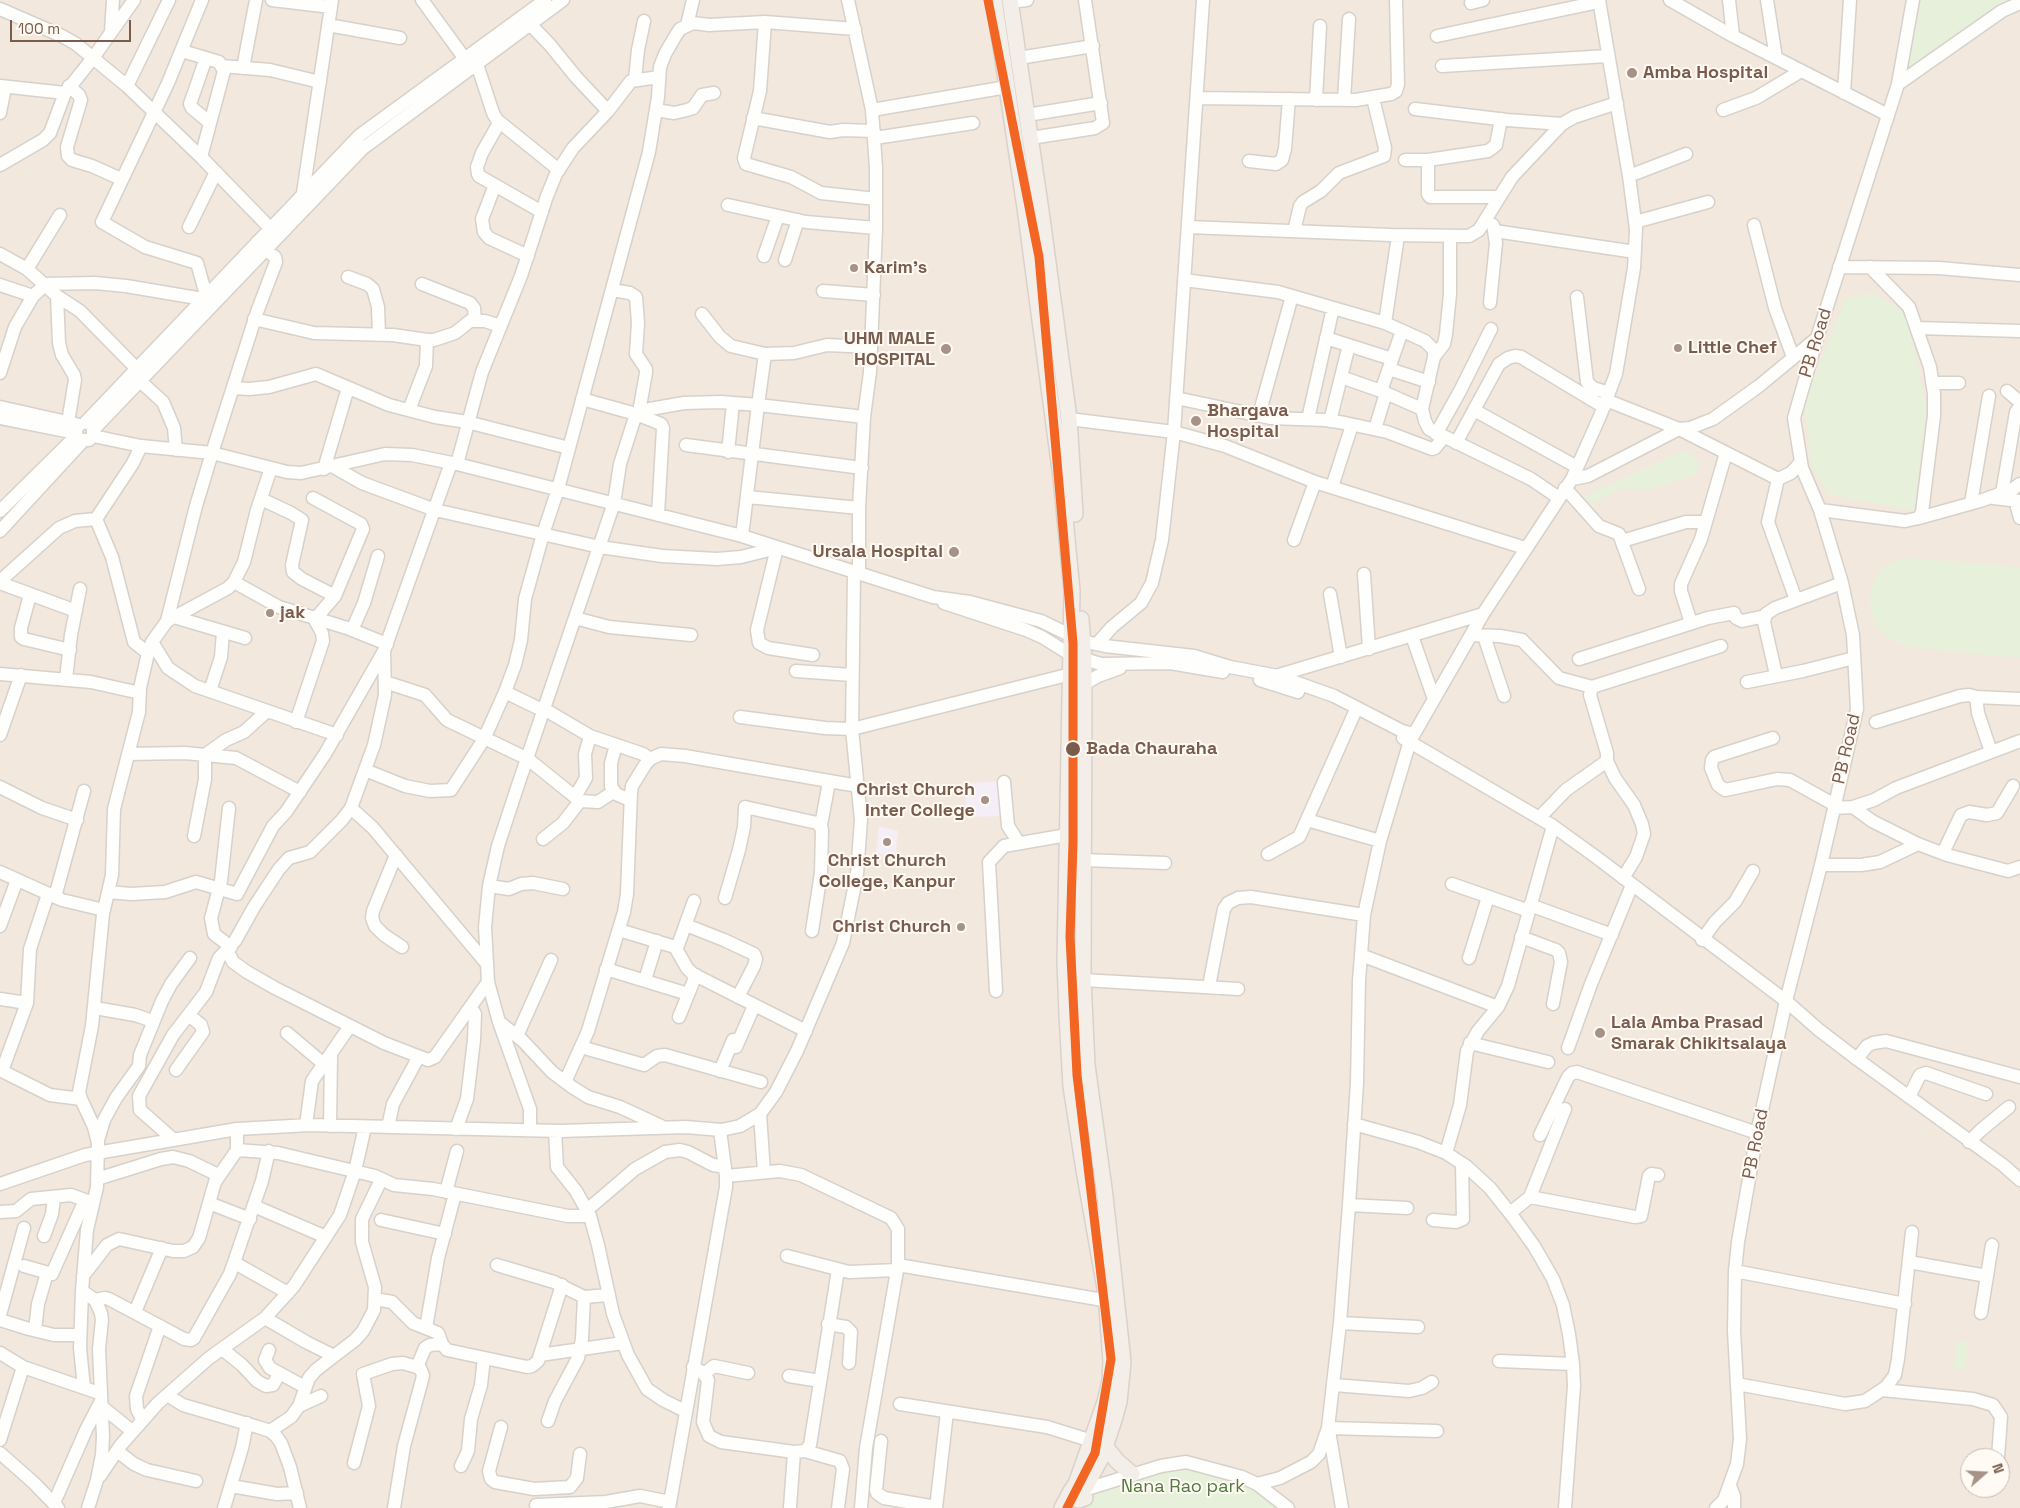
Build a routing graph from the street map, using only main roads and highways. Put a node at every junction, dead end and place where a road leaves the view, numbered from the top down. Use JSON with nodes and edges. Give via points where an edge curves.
{"nodes":[{"id":1,"x":994,"y":0,"type":"edge"},
{"id":2,"x":1010,"y":1,"type":"edge"},
{"id":3,"x":1084,"y":640,"type":"junction"},
{"id":4,"x":1077,"y":657,"type":"junction"},
{"id":5,"x":1112,"y":1302,"type":"junction"},
{"id":6,"x":1098,"y":1444,"type":"junction"},
{"id":7,"x":1132,"y":1474,"type":"road end"},
{"id":8,"x":1081,"y":1493,"type":"edge"},
{"id":9,"x":1062,"y":1508,"type":"edge"}],
"edges":[{"from":1,"to":3,"type":"main road","via":[[1061,477],[1072,591]]},
{"from":2,"to":3,"type":"main road","via":[[1069,419]]},
{"from":3,"to":4,"type":"main road"},
{"from":4,"to":5,"type":"main road","via":[[1084,684],[1083,980],[1087,1065]]},
{"from":4,"to":5,"type":"main road","via":[[1071,674],[1067,835],[1065,962],[1070,1066],[1084,1170]]},
{"from":5,"to":6,"type":"main road","via":[[1123,1362],[1122,1380],[1114,1420]]},
{"from":6,"to":7,"type":"main road"},
{"from":6,"to":8,"type":"main road"},
{"from":8,"to":9,"type":"main road"}]}
